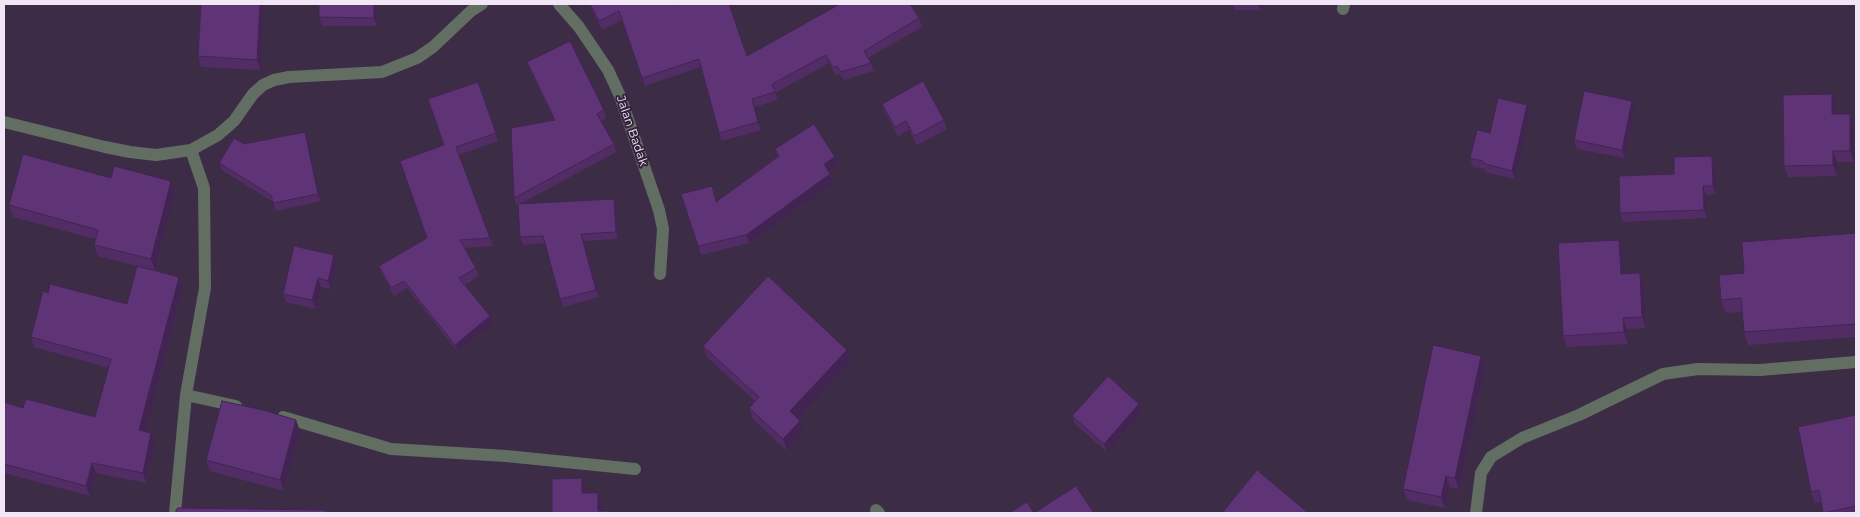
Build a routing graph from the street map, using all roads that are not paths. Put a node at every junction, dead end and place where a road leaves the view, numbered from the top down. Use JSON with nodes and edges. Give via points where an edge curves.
{"nodes":[{"id":1,"x":482,"y":4,"type":"edge"},
{"id":2,"x":560,"y":4,"type":"edge"},
{"id":3,"x":4,"y":122,"type":"edge"},
{"id":4,"x":191,"y":150,"type":"junction"},
{"id":5,"x":660,"y":274,"type":"dead end"},
{"id":6,"x":1856,"y":362,"type":"edge"},
{"id":7,"x":186,"y":394,"type":"junction"},
{"id":8,"x":251,"y":409,"type":"edge"},
{"id":9,"x":269,"y":413,"type":"edge"},
{"id":10,"x":635,"y":469,"type":"dead end"},
{"id":11,"x":175,"y":513,"type":"edge"},
{"id":12,"x":1476,"y":513,"type":"edge"}],
"edges":[{"from":1,"to":4,"type":"street","via":[[417,58],[382,72],[289,77],[263,85],[234,121],[218,135]]},
{"from":2,"to":5,"type":"street","name":"Jalan Badak","via":[[608,70],[620,96],[659,210],[663,230]]},
{"from":3,"to":4,"type":"street","via":[[130,152],[156,155]]},
{"from":4,"to":7,"type":"street","via":[[204,188],[205,288]]},
{"from":6,"to":12,"type":"street","via":[[1760,370],[1698,369],[1662,374],[1579,415],[1522,438],[1491,457],[1481,473]]},
{"from":7,"to":8,"type":"street"},
{"from":7,"to":11,"type":"street"},
{"from":9,"to":10,"type":"street","via":[[392,448]]}]}
